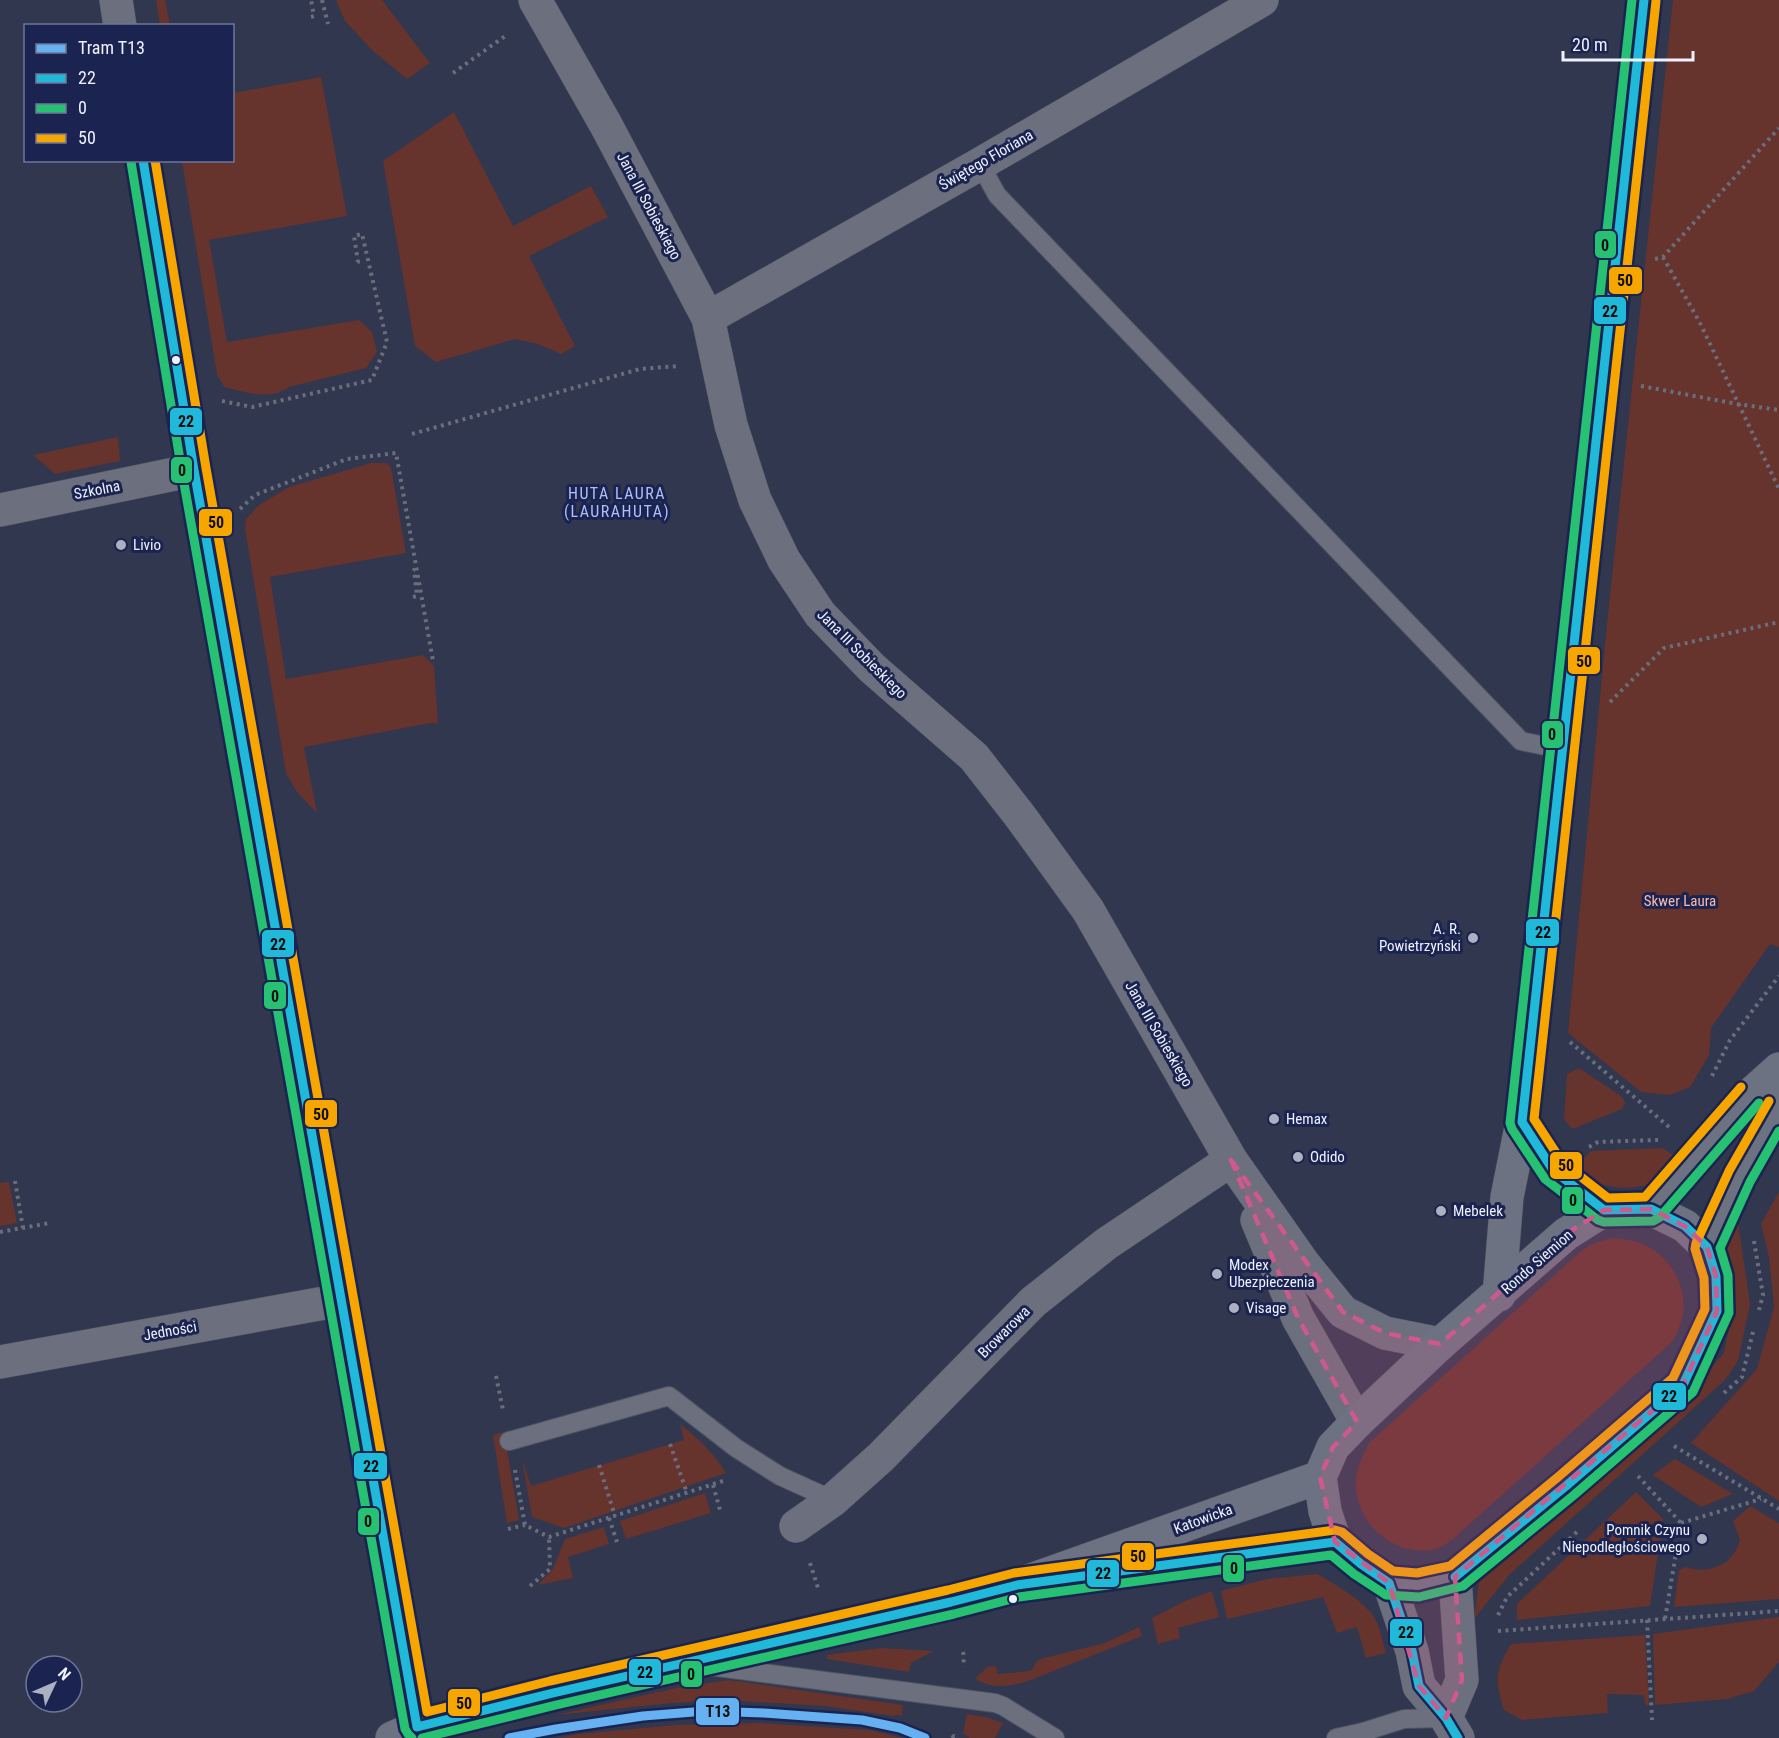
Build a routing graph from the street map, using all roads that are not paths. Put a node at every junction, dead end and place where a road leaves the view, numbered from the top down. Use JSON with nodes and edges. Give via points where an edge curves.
{"nodes":[{"id":1,"x":116,"y":0,"type":"edge"},
{"id":2,"x":1262,"y":0,"type":"edge"},
{"id":3,"x":1644,"y":0,"type":"edge"},
{"id":4,"x":539,"y":7,"type":"edge"},
{"id":5,"x":120,"y":24,"type":"edge"},
{"id":6,"x":143,"y":162,"type":"edge"},
{"id":7,"x":980,"y":164,"type":"junction"},
{"id":8,"x":708,"y":318,"type":"junction"},
{"id":9,"x":194,"y":470,"type":"junction"},
{"id":10,"x":0,"y":510,"type":"edge"},
{"id":11,"x":1564,"y":750,"type":"junction"},
{"id":12,"x":1779,"y":1069,"type":"edge"},
{"id":13,"x":1779,"y":1107,"type":"edge"},
{"id":14,"x":1522,"y":1122,"type":"junction"},
{"id":15,"x":1232,"y":1160,"type":"junction"},
{"id":16,"x":1651,"y":1209,"type":"junction"},
{"id":17,"x":1604,"y":1210,"type":"junction"},
{"id":18,"x":1707,"y":1247,"type":"junction"},
{"id":19,"x":1499,"y":1295,"type":"junction"},
{"id":20,"x":341,"y":1300,"type":"junction"},
{"id":21,"x":1440,"y":1344,"type":"junction"},
{"id":22,"x":0,"y":1362,"type":"edge"},
{"id":23,"x":1357,"y":1422,"type":"junction"},
{"id":24,"x":509,"y":1441,"type":"road end"},
{"id":25,"x":1320,"y":1477,"type":"junction"},
{"id":26,"x":833,"y":1500,"type":"junction"},
{"id":27,"x":796,"y":1526,"type":"dead end"},
{"id":28,"x":1335,"y":1542,"type":"junction"},
{"id":29,"x":1455,"y":1578,"type":"junction"},
{"id":30,"x":1389,"y":1583,"type":"junction"},
{"id":31,"x":1017,"y":1586,"type":"junction"},
{"id":32,"x":687,"y":1663,"type":"junction"},
{"id":33,"x":1452,"y":1728,"type":"edge"},
{"id":34,"x":409,"y":1734,"type":"edge"},
{"id":35,"x":1055,"y":1738,"type":"edge"},
{"id":36,"x":1336,"y":1738,"type":"edge"}],
"edges":[{"from":1,"to":5,"type":"street"},
{"from":2,"to":7,"type":"street","name":"Świętego Floriana"},
{"from":3,"to":11,"type":"main road"},
{"from":4,"to":8,"type":"street","name":"Jana III Sobieskiego"},
{"from":6,"to":9,"type":"street"},
{"from":7,"to":8,"type":"street","name":"Świętego Floriana"},
{"from":7,"to":11,"type":"lane","via":[[997,195],[1521,741]]},
{"from":8,"to":15,"type":"street","name":"Jana III Sobieskiego","via":[[731,425],[755,500],[784,560],[820,614],[872,668],[974,758],[1020,816],[1088,910]]},
{"from":9,"to":10,"type":"street","name":"Szkolna"},
{"from":9,"to":20,"type":"street"},
{"from":11,"to":14,"type":"main road"},
{"from":12,"to":16,"type":"main road","via":[[1749,1096]]},
{"from":13,"to":18,"type":"main road","via":[[1739,1177]]},
{"from":14,"to":17,"type":"main road","via":[[1552,1170]]},
{"from":14,"to":19,"type":"main road","via":[[1507,1197]]},
{"from":15,"to":21,"type":"street","name":"Jana III Sobieskiego","via":[[1304,1264],[1343,1312],[1385,1333]]},
{"from":15,"to":23,"type":"street","name":"Jana III Sobieskiego","via":[[1298,1318]]},
{"from":15,"to":26,"type":"street","name":"Browarowa","via":[[1106,1244],[1034,1302]]},
{"from":16,"to":17,"type":"main road"},
{"from":16,"to":18,"type":"main road","via":[[1685,1226]]},
{"from":17,"to":19,"type":"main road","name":"Rondo Siemion","via":[[1566,1234]]},
{"from":18,"to":29,"type":"main road","via":[[1716,1276],[1717,1311],[1683,1385]]},
{"from":19,"to":21,"type":"main road","name":"Rondo Siemion"},
{"from":20,"to":22,"type":"street","name":"Jedności"},
{"from":20,"to":34,"type":"street"},
{"from":21,"to":23,"type":"main road","name":"Rondo Siemion"},
{"from":23,"to":25,"type":"main road","name":"Rondo Siemion","via":[[1333,1447]]},
{"from":24,"to":26,"type":"lane","via":[[669,1396],[736,1448],[780,1476]]},
{"from":25,"to":28,"type":"main road"},
{"from":25,"to":31,"type":"main road","name":"Katowicka"},
{"from":26,"to":27,"type":"street","name":"Browarowa"},
{"from":28,"to":30,"type":"main road"},
{"from":28,"to":31,"type":"main road","name":"Katowicka"},
{"from":29,"to":30,"type":"main road","via":[[1418,1586]]},
{"from":29,"to":33,"type":"street","via":[[1461,1680]]},
{"from":30,"to":33,"type":"street","via":[[1412,1651],[1419,1686]]},
{"from":31,"to":32,"type":"main road","name":"Katowicka"},
{"from":32,"to":34,"type":"main road","name":"Katowicka","via":[[553,1693]]},
{"from":32,"to":35,"type":"lane","via":[[983,1701],[1003,1706]]},
{"from":33,"to":36,"type":"lane","via":[[1404,1719]]}]}
